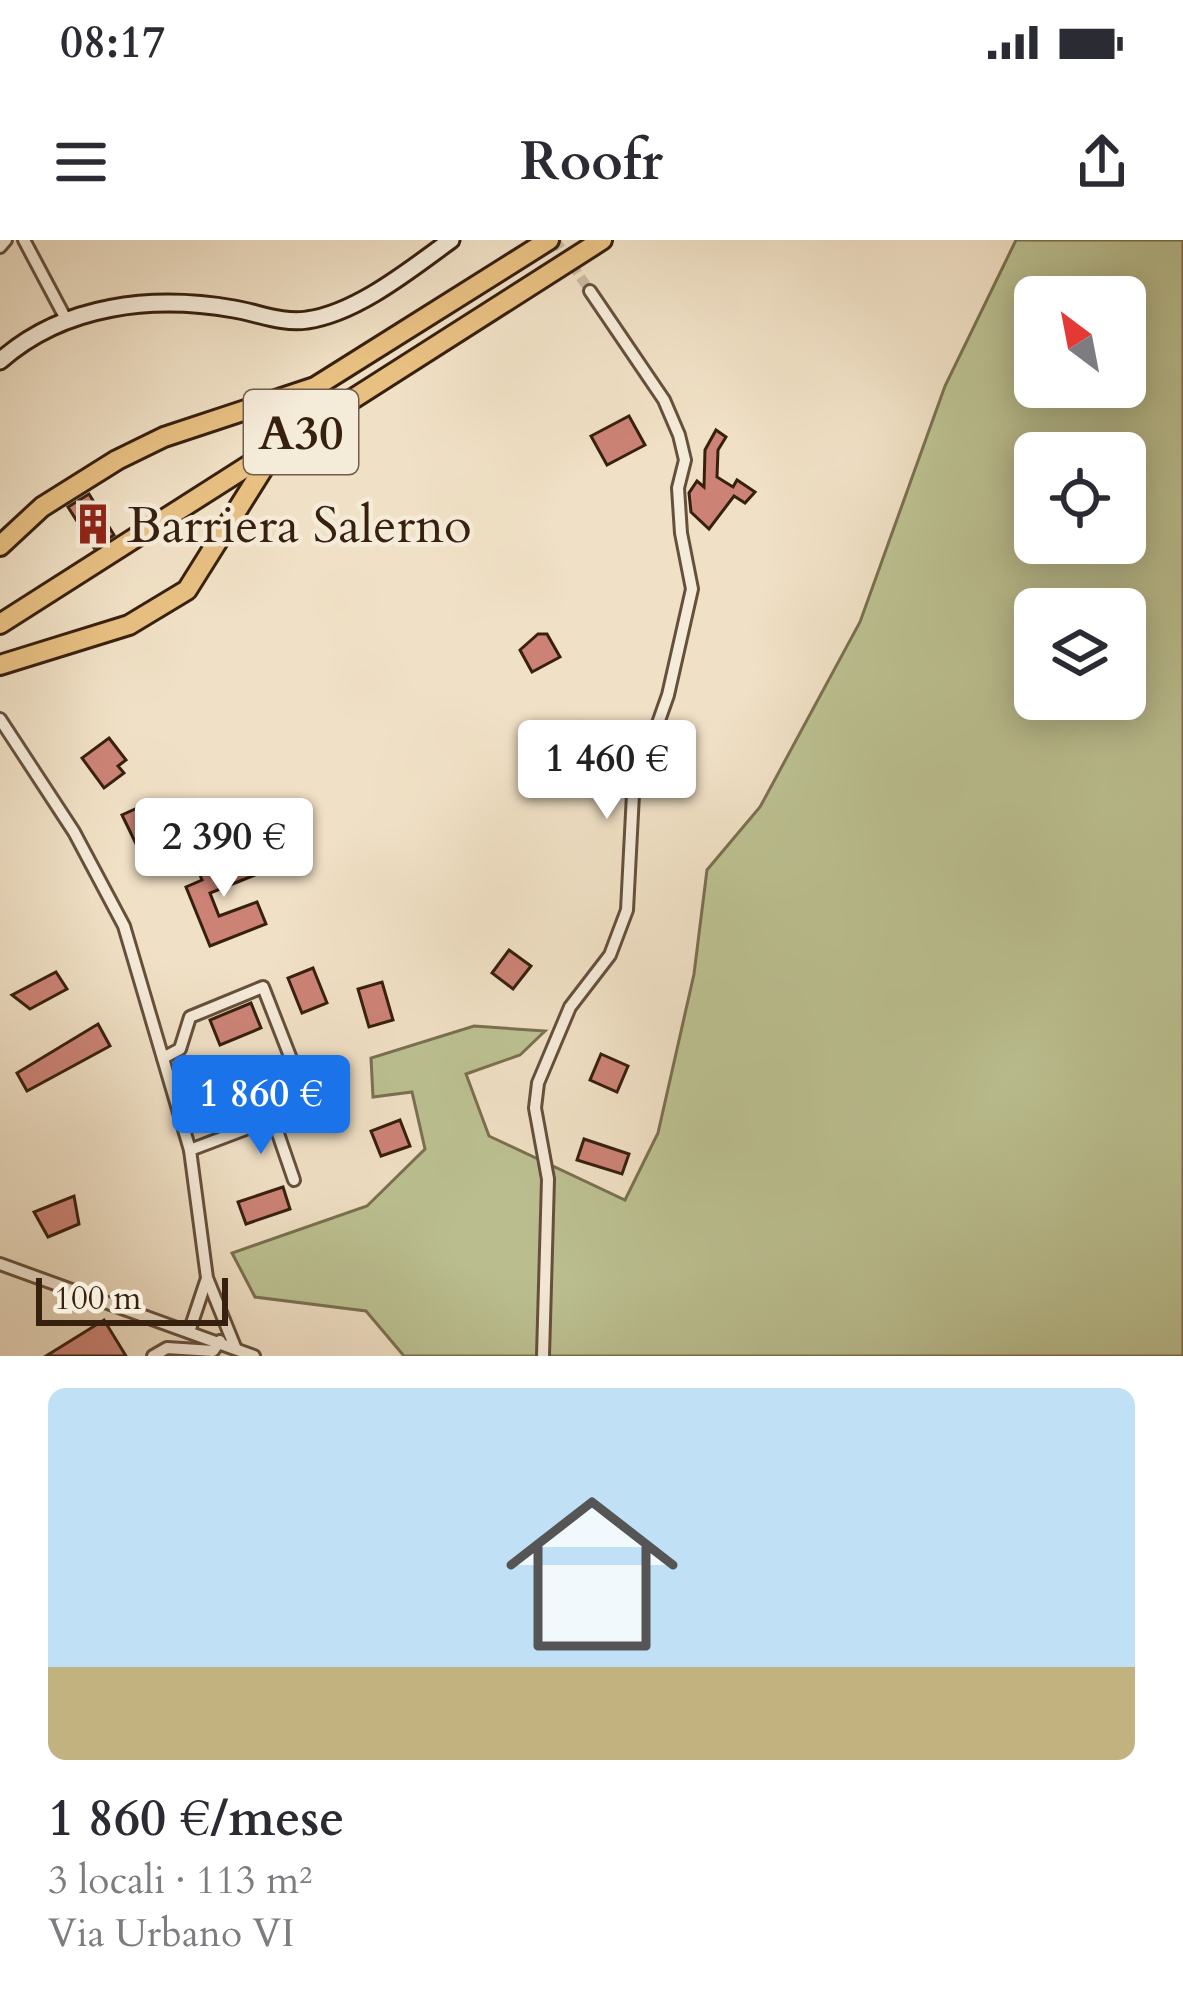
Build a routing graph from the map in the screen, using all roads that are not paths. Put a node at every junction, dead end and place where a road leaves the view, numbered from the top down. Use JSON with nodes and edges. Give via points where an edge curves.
{"nodes":[{"id":1,"x":6,"y":240,"type":"edge"},
{"id":2,"x":24,"y":240,"type":"edge"},
{"id":3,"x":451,"y":240,"type":"edge"},
{"id":4,"x":549,"y":240,"type":"edge"},
{"id":5,"x":602,"y":240,"type":"edge"},
{"id":6,"x":0,"y":247,"type":"edge"},
{"id":7,"x":590,"y":291,"type":"tunnel mouth"},
{"id":8,"x":67,"y":321,"type":"junction"},
{"id":9,"x":0,"y":362,"type":"edge"},
{"id":10,"x":276,"y":448,"type":"junction"},
{"id":11,"x":0,"y":546,"type":"edge"},
{"id":12,"x":0,"y":624,"type":"edge"},
{"id":13,"x":0,"y":665,"type":"edge"},
{"id":14,"x":0,"y":719,"type":"edge"},
{"id":15,"x":163,"y":1058,"type":"junction"},
{"id":16,"x":273,"y":1119,"type":"junction"},
{"id":17,"x":190,"y":1150,"type":"junction"},
{"id":18,"x":294,"y":1180,"type":"dead end"},
{"id":19,"x":0,"y":1264,"type":"edge"},
{"id":20,"x":207,"y":1278,"type":"junction"},
{"id":21,"x":190,"y":1329,"type":"junction"},
{"id":22,"x":220,"y":1341,"type":"junction"},
{"id":23,"x":235,"y":1347,"type":"junction"},
{"id":24,"x":153,"y":1356,"type":"edge"},
{"id":25,"x":254,"y":1356,"type":"edge"},
{"id":26,"x":543,"y":1356,"type":"edge"}],
"edges":[{"from":1,"to":6,"type":"street"},
{"from":2,"to":8,"type":"street"},
{"from":3,"to":8,"type":"main road","via":[[348,306],[304,321],[154,303]]},
{"from":4,"to":11,"type":"highway","number":"A30","via":[[315,387],[117,460],[42,507]]},
{"from":5,"to":10,"type":"highway","number":"A30"},
{"from":7,"to":26,"type":"street","via":[[679,435],[686,460],[678,488],[681,533],[692,589],[668,695],[633,794],[627,910],[610,955],[570,1007],[538,1082],[548,1179]]},
{"from":8,"to":9,"type":"main road"},
{"from":10,"to":12,"type":"highway","number":"A30"},
{"from":10,"to":13,"type":"highway","via":[[187,590],[128,625]]},
{"from":14,"to":15,"type":"street","via":[[110,895]]},
{"from":15,"to":16,"type":"street","via":[[180,1049],[190,1017],[263,987],[309,1105]]},
{"from":15,"to":17,"type":"street"},
{"from":16,"to":17,"type":"street"},
{"from":16,"to":18,"type":"street"},
{"from":17,"to":20,"type":"street"},
{"from":19,"to":21,"type":"street"},
{"from":20,"to":21,"type":"street"},
{"from":20,"to":23,"type":"street"},
{"from":21,"to":22,"type":"street"},
{"from":22,"to":23,"type":"street"},
{"from":22,"to":24,"type":"street","via":[[213,1352],[167,1348]]},
{"from":23,"to":25,"type":"street"}]}
